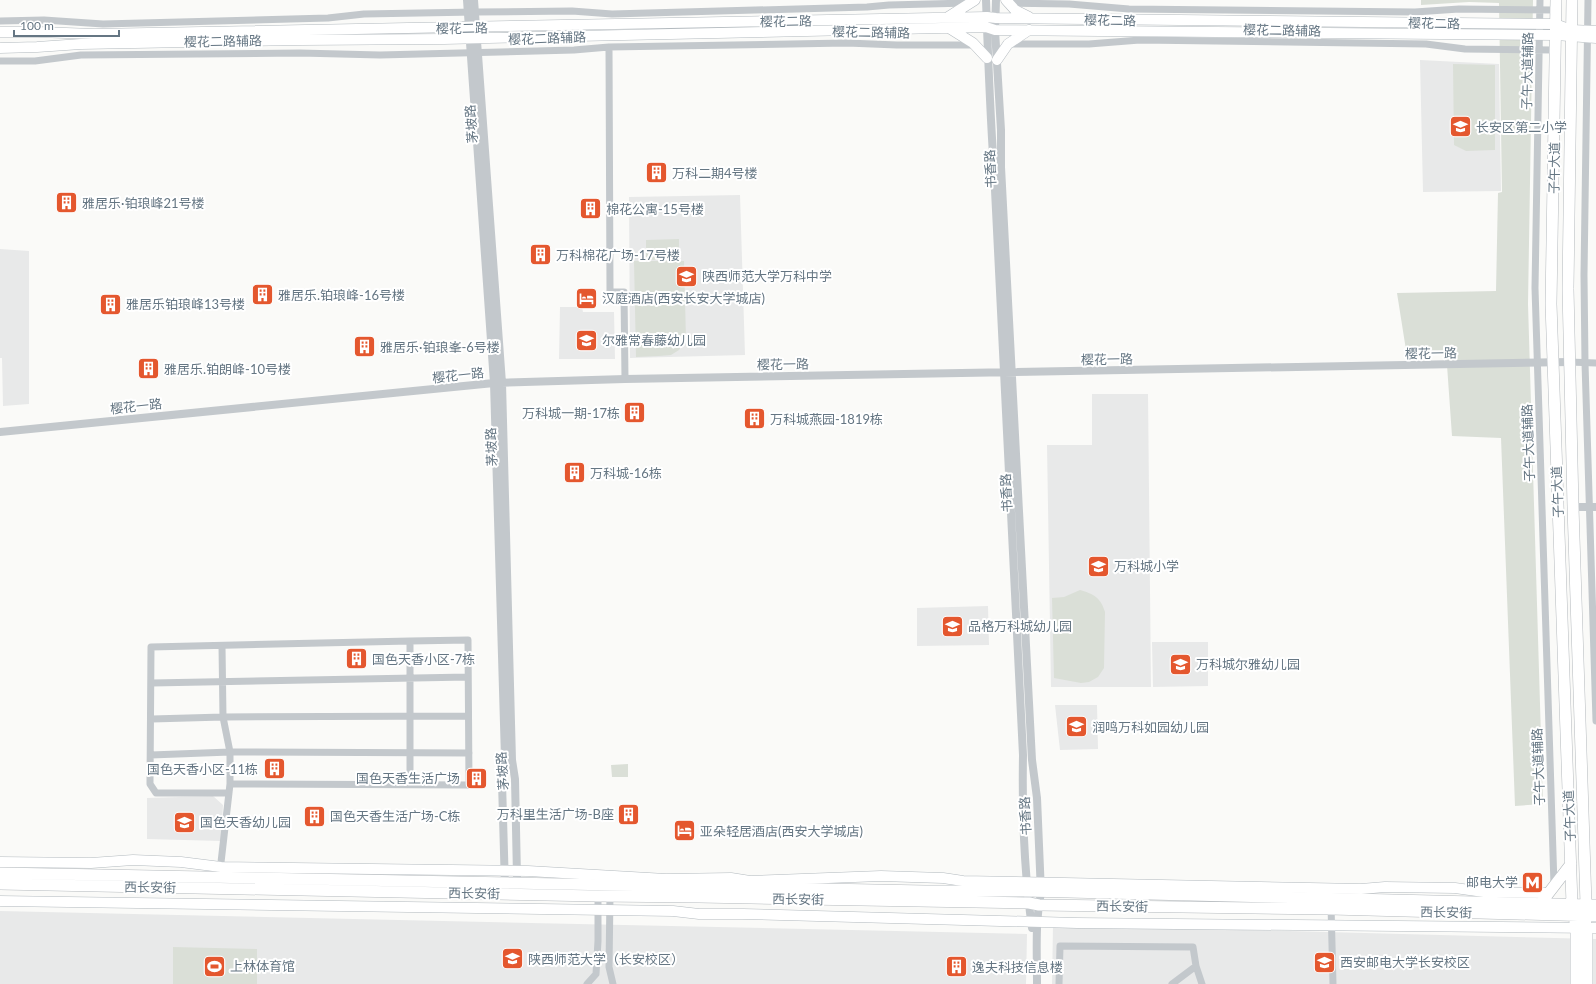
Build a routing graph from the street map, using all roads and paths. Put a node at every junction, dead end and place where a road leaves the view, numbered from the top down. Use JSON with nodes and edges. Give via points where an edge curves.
{"nodes":[{"id":1,"x":467,"y":0,"type":"edge"},
{"id":2,"x":474,"y":0,"type":"edge"},
{"id":3,"x":986,"y":0,"type":"edge"},
{"id":4,"x":996,"y":0,"type":"edge"},
{"id":5,"x":1540,"y":0,"type":"edge"},
{"id":6,"x":1572,"y":0,"type":"edge"},
{"id":7,"x":1588,"y":0,"type":"edge"},
{"id":8,"x":974,"y":1,"type":"edge"},
{"id":9,"x":1007,"y":1,"type":"edge"},
{"id":10,"x":1555,"y":5,"type":"edge"},
{"id":11,"x":1540,"y":10,"type":"junction"},
{"id":12,"x":471,"y":12,"type":"junction"},
{"id":13,"x":1032,"y":19,"type":"junction"},
{"id":14,"x":0,"y":21,"type":"edge"},
{"id":15,"x":948,"y":23,"type":"junction"},
{"id":16,"x":991,"y":23,"type":"junction"},
{"id":17,"x":1539,"y":24,"type":"junction"},
{"id":18,"x":473,"y":28,"type":"junction"},
{"id":19,"x":1029,"y":30,"type":"junction"},
{"id":20,"x":1556,"y":30,"type":"junction"},
{"id":21,"x":0,"y":32,"type":"edge"},
{"id":22,"x":1571,"y":33,"type":"junction"},
{"id":23,"x":1592,"y":34,"type":"edge"},
{"id":24,"x":1539,"y":35,"type":"junction"},
{"id":25,"x":474,"y":38,"type":"junction"},
{"id":26,"x":1008,"y":44,"type":"junction"},
{"id":27,"x":975,"y":45,"type":"junction"},
{"id":28,"x":609,"y":47,"type":"junction"},
{"id":29,"x":0,"y":48,"type":"edge"},
{"id":30,"x":1539,"y":50,"type":"junction"},
{"id":31,"x":1556,"y":50,"type":"junction"},
{"id":32,"x":474,"y":52,"type":"junction"},
{"id":33,"x":992,"y":59,"type":"junction"},
{"id":34,"x":0,"y":61,"type":"edge"},
{"id":35,"x":1569,"y":362,"type":"junction"},
{"id":36,"x":1537,"y":363,"type":"junction"},
{"id":37,"x":1553,"y":363,"type":"junction"},
{"id":38,"x":1585,"y":363,"type":"junction"},
{"id":39,"x":1596,"y":363,"type":"edge"},
{"id":40,"x":1008,"y":372,"type":"junction"},
{"id":41,"x":625,"y":379,"type":"junction"},
{"id":42,"x":498,"y":383,"type":"junction"},
{"id":43,"x":0,"y":432,"type":"edge"},
{"id":44,"x":1573,"y":507,"type":"junction"},
{"id":45,"x":1593,"y":507,"type":"edge"},
{"id":46,"x":410,"y":641,"type":"junction"},
{"id":47,"x":222,"y":646,"type":"junction"},
{"id":48,"x":468,"y":677,"type":"junction"},
{"id":49,"x":410,"y":678,"type":"junction"},
{"id":50,"x":222,"y":682,"type":"junction"},
{"id":51,"x":152,"y":683,"type":"junction"},
{"id":52,"x":410,"y":716,"type":"junction"},
{"id":53,"x":468,"y":716,"type":"junction"},
{"id":54,"x":223,"y":717,"type":"junction"},
{"id":55,"x":152,"y":719,"type":"junction"},
{"id":56,"x":1596,"y":721,"type":"edge"},
{"id":57,"x":230,"y":752,"type":"junction"},
{"id":58,"x":410,"y":753,"type":"junction"},
{"id":59,"x":469,"y":753,"type":"junction"},
{"id":60,"x":151,"y":755,"type":"junction"},
{"id":61,"x":230,"y":784,"type":"junction"},
{"id":62,"x":410,"y":784,"type":"junction"},
{"id":63,"x":229,"y":793,"type":"junction"},
{"id":64,"x":504,"y":844,"type":"junction"},
{"id":65,"x":516,"y":844,"type":"junction"},
{"id":66,"x":0,"y":862,"type":"edge"},
{"id":67,"x":1570,"y":864,"type":"junction"},
{"id":68,"x":517,"y":870,"type":"junction"},
{"id":69,"x":504,"y":871,"type":"junction"},
{"id":70,"x":1585,"y":871,"type":"junction"},
{"id":71,"x":220,"y":872,"type":"junction"},
{"id":72,"x":0,"y":873,"type":"edge"},
{"id":73,"x":1596,"y":880,"type":"edge"},
{"id":74,"x":0,"y":884,"type":"edge"},
{"id":75,"x":1027,"y":887,"type":"junction"},
{"id":76,"x":505,"y":888,"type":"junction"},
{"id":77,"x":518,"y":888,"type":"junction"},
{"id":78,"x":1041,"y":888,"type":"junction"},
{"id":79,"x":1551,"y":889,"type":"junction"},
{"id":80,"x":598,"y":896,"type":"junction"},
{"id":81,"x":610,"y":896,"type":"junction"},
{"id":82,"x":0,"y":901,"type":"edge"},
{"id":83,"x":1541,"y":903,"type":"junction"},
{"id":84,"x":1034,"y":904,"type":"junction"},
{"id":85,"x":1331,"y":904,"type":"junction"},
{"id":86,"x":1572,"y":904,"type":"junction"},
{"id":87,"x":598,"y":910,"type":"junction"},
{"id":88,"x":610,"y":910,"type":"junction"},
{"id":89,"x":1585,"y":910,"type":"edge"},
{"id":90,"x":1596,"y":916,"type":"edge"},
{"id":91,"x":1035,"y":922,"type":"junction"},
{"id":92,"x":1332,"y":926,"type":"junction"},
{"id":93,"x":1587,"y":928,"type":"edge"},
{"id":94,"x":1196,"y":966,"type":"junction"},
{"id":95,"x":587,"y":984,"type":"edge"},
{"id":96,"x":613,"y":984,"type":"edge"},
{"id":97,"x":1033,"y":984,"type":"edge"},
{"id":98,"x":1037,"y":984,"type":"edge"},
{"id":99,"x":1059,"y":984,"type":"edge"},
{"id":100,"x":1172,"y":984,"type":"edge"},
{"id":101,"x":1202,"y":984,"type":"edge"},
{"id":102,"x":1333,"y":984,"type":"edge"},
{"id":103,"x":1576,"y":984,"type":"edge"},
{"id":104,"x":1587,"y":984,"type":"edge"}],
"edges":[{"from":1,"to":12,"type":"street","name":"茅坡路"},
{"from":2,"to":12,"type":"street","name":"茅坡路"},
{"from":3,"to":16,"type":"street","name":"书香路"},
{"from":4,"to":16,"type":"street","name":"书香路"},
{"from":5,"to":11,"type":"street","name":"子午大道辅路"},
{"from":6,"to":22,"type":"main road","name":"子午大道"},
{"from":7,"to":23,"type":"street"},
{"from":8,"to":12,"type":"street","name":"樱花二路辅路","via":[[867,7],[612,14],[572,11]]},
{"from":8,"to":15,"type":"main road"},
{"from":9,"to":11,"type":"street","name":"樱花二路辅路","via":[[1129,9],[1415,12],[1459,9]]},
{"from":9,"to":13,"type":"main road","via":[[1015,10]]},
{"from":10,"to":11,"type":"street","name":"樱花二路辅路"},
{"from":10,"to":20,"type":"main road","name":"子午大道"},
{"from":11,"to":17,"type":"street","name":"子午大道辅路"},
{"from":12,"to":14,"type":"street","name":"樱花二路辅路","via":[[103,24],[44,20]]},
{"from":12,"to":18,"type":"street","name":"茅坡路"},
{"from":13,"to":16,"type":"main road","name":"樱花二路"},
{"from":13,"to":17,"type":"main road","name":"樱花二路"},
{"from":15,"to":16,"type":"main road","name":"樱花二路"},
{"from":15,"to":18,"type":"main road","name":"樱花二路"},
{"from":15,"to":25,"type":"main road","name":"樱花二路"},
{"from":15,"to":27,"type":"main road"},
{"from":16,"to":19,"type":"main road","name":"樱花二路"},
{"from":16,"to":33,"type":"street","name":"书香路"},
{"from":17,"to":20,"type":"main road","name":"樱花二路"},
{"from":17,"to":24,"type":"street","name":"子午大道辅路"},
{"from":18,"to":21,"type":"main road","name":"樱花二路","via":[[94,34]]},
{"from":18,"to":25,"type":"street","name":"茅坡路"},
{"from":19,"to":24,"type":"main road","name":"樱花二路"},
{"from":19,"to":26,"type":"main road"},
{"from":20,"to":22,"type":"main road","name":"樱花二路"},
{"from":20,"to":24,"type":"main road","name":"樱花二路"},
{"from":20,"to":31,"type":"main road","name":"子午大道"},
{"from":22,"to":23,"type":"main road","name":"樱花二路"},
{"from":22,"to":35,"type":"main road","name":"子午大道"},
{"from":23,"to":38,"type":"street","via":[[1584,275]]},
{"from":24,"to":30,"type":"street","name":"子午大道辅路"},
{"from":25,"to":29,"type":"main road","name":"樱花二路","via":[[128,43]]},
{"from":25,"to":32,"type":"street","name":"茅坡路"},
{"from":26,"to":30,"type":"street","name":"樱花二路辅路","via":[[1089,44],[1140,40],[1426,44],[1465,49]]},
{"from":26,"to":33,"type":"main road"},
{"from":27,"to":28,"type":"street","name":"樱花二路辅路","via":[[847,43]]},
{"from":27,"to":33,"type":"main road"},
{"from":28,"to":32,"type":"street","name":"樱花二路辅路"},
{"from":28,"to":41,"type":"street","via":[[610,292],[624,292]]},
{"from":30,"to":31,"type":"street","name":"樱花二路辅路"},
{"from":30,"to":36,"type":"street","name":"子午大道辅路","via":[[1535,288]]},
{"from":31,"to":37,"type":"main road","name":"子午大道","via":[[1551,304]]},
{"from":32,"to":34,"type":"street","name":"樱花二路辅路","via":[[380,55],[81,55],[35,61]]},
{"from":32,"to":42,"type":"street","name":"茅坡路"},
{"from":33,"to":40,"type":"street","name":"书香路"},
{"from":35,"to":37,"type":"street","name":"樱花一路"},
{"from":35,"to":38,"type":"street"},
{"from":35,"to":44,"type":"main road","name":"子午大道"},
{"from":36,"to":37,"type":"street","name":"樱花一路"},
{"from":36,"to":40,"type":"street","name":"樱花一路"},
{"from":36,"to":79,"type":"street","name":"子午大道辅路"},
{"from":37,"to":67,"type":"main road","name":"子午大道"},
{"from":38,"to":39,"type":"street"},
{"from":38,"to":45,"type":"street"},
{"from":40,"to":41,"type":"street","name":"樱花一路"},
{"from":40,"to":75,"type":"street","name":"书香路"},
{"from":40,"to":78,"type":"street","name":"书香路"},
{"from":41,"to":42,"type":"street","name":"樱花一路"},
{"from":42,"to":43,"type":"street","name":"樱花一路"},
{"from":42,"to":64,"type":"street","name":"茅坡路","via":[[505,758],[502,782]]},
{"from":42,"to":65,"type":"street","name":"茅坡路"},
{"from":44,"to":45,"type":"street"},
{"from":44,"to":70,"type":"main road","name":"子午大道"},
{"from":45,"to":56,"type":"street"},
{"from":46,"to":47,"type":"street"},
{"from":46,"to":48,"type":"street","via":[[468,640]]},
{"from":46,"to":49,"type":"street"},
{"from":47,"to":50,"type":"street"},
{"from":47,"to":51,"type":"street","via":[[152,647]]},
{"from":48,"to":49,"type":"street"},
{"from":48,"to":53,"type":"street"},
{"from":49,"to":50,"type":"street"},
{"from":49,"to":52,"type":"street"},
{"from":50,"to":51,"type":"street"},
{"from":50,"to":54,"type":"street"},
{"from":51,"to":55,"type":"street"},
{"from":52,"to":53,"type":"street"},
{"from":52,"to":54,"type":"street"},
{"from":52,"to":58,"type":"street"},
{"from":53,"to":59,"type":"street"},
{"from":54,"to":55,"type":"street"},
{"from":54,"to":57,"type":"street"},
{"from":55,"to":60,"type":"street"},
{"from":57,"to":58,"type":"street"},
{"from":57,"to":60,"type":"street"},
{"from":57,"to":61,"type":"street"},
{"from":58,"to":59,"type":"street"},
{"from":58,"to":62,"type":"street"},
{"from":59,"to":62,"type":"street","via":[[469,785]]},
{"from":60,"to":63,"type":"street","via":[[150,784],[156,793]]},
{"from":61,"to":62,"type":"street"},
{"from":61,"to":63,"type":"street"},
{"from":63,"to":71,"type":"street"},
{"from":64,"to":65,"type":"street"},
{"from":64,"to":69,"type":"street","name":"茅坡路"},
{"from":65,"to":68,"type":"street","name":"茅坡路"},
{"from":66,"to":71,"type":"main road","via":[[181,862]]},
{"from":67,"to":79,"type":"main road"},
{"from":67,"to":86,"type":"main road","name":"子午大道"},
{"from":68,"to":69,"type":"main road"},
{"from":68,"to":75,"type":"main road","via":[[750,881],[881,876],[943,878]]},
{"from":68,"to":77,"type":"street","name":"茅坡路"},
{"from":69,"to":71,"type":"main road"},
{"from":69,"to":76,"type":"street","name":"茅坡路"},
{"from":70,"to":73,"type":"main road"},
{"from":70,"to":89,"type":"main road","name":"子午大道"},
{"from":71,"to":72,"type":"main road","name":"西长安街"},
{"from":71,"to":76,"type":"main road","name":"西长安街"},
{"from":74,"to":76,"type":"main road","name":"西长安街"},
{"from":75,"to":77,"type":"main road","name":"西长安街"},
{"from":75,"to":78,"type":"main road","name":"西长安街"},
{"from":75,"to":84,"type":"street","name":"书香路"},
{"from":76,"to":77,"type":"main road","name":"西长安街"},
{"from":77,"to":80,"type":"main road","name":"西长安街"},
{"from":78,"to":79,"type":"main road","via":[[1385,887],[1455,888],[1484,892]]},
{"from":78,"to":84,"type":"street","name":"书香路"},
{"from":78,"to":85,"type":"main road","name":"西长安街"},
{"from":79,"to":83,"type":"main road"},
{"from":80,"to":81,"type":"main road","name":"西长安街"},
{"from":80,"to":87,"type":"street"},
{"from":81,"to":84,"type":"main road","name":"西长安街"},
{"from":81,"to":88,"type":"street"},
{"from":82,"to":87,"type":"main road"},
{"from":83,"to":85,"type":"main road","name":"西长安街"},
{"from":83,"to":86,"type":"main road","name":"西长安街"},
{"from":84,"to":85,"type":"main road","name":"西长安街"},
{"from":84,"to":91,"type":"street","name":"书香路"},
{"from":85,"to":89,"type":"main road","name":"西长安街"},
{"from":85,"to":92,"type":"street"},
{"from":86,"to":89,"type":"main road","name":"西长安街"},
{"from":87,"to":88,"type":"main road"},
{"from":87,"to":95,"type":"street","via":[[596,974]]},
{"from":88,"to":91,"type":"main road"},
{"from":88,"to":96,"type":"street","via":[[609,967]]},
{"from":89,"to":90,"type":"main road","name":"西长安街"},
{"from":89,"to":93,"type":"main road","name":"子午大道"},
{"from":91,"to":92,"type":"main road"},
{"from":91,"to":97,"type":"street","name":"书香路"},
{"from":91,"to":98,"type":"street","name":"书香路"},
{"from":92,"to":93,"type":"main road"},
{"from":92,"to":102,"type":"street"},
{"from":93,"to":103,"type":"main road","name":"子午大道"},
{"from":93,"to":104,"type":"main road","name":"子午大道"},
{"from":94,"to":99,"type":"street","via":[[1193,947],[1060,946]]},
{"from":94,"to":100,"type":"street"},
{"from":94,"to":101,"type":"street"}]}
